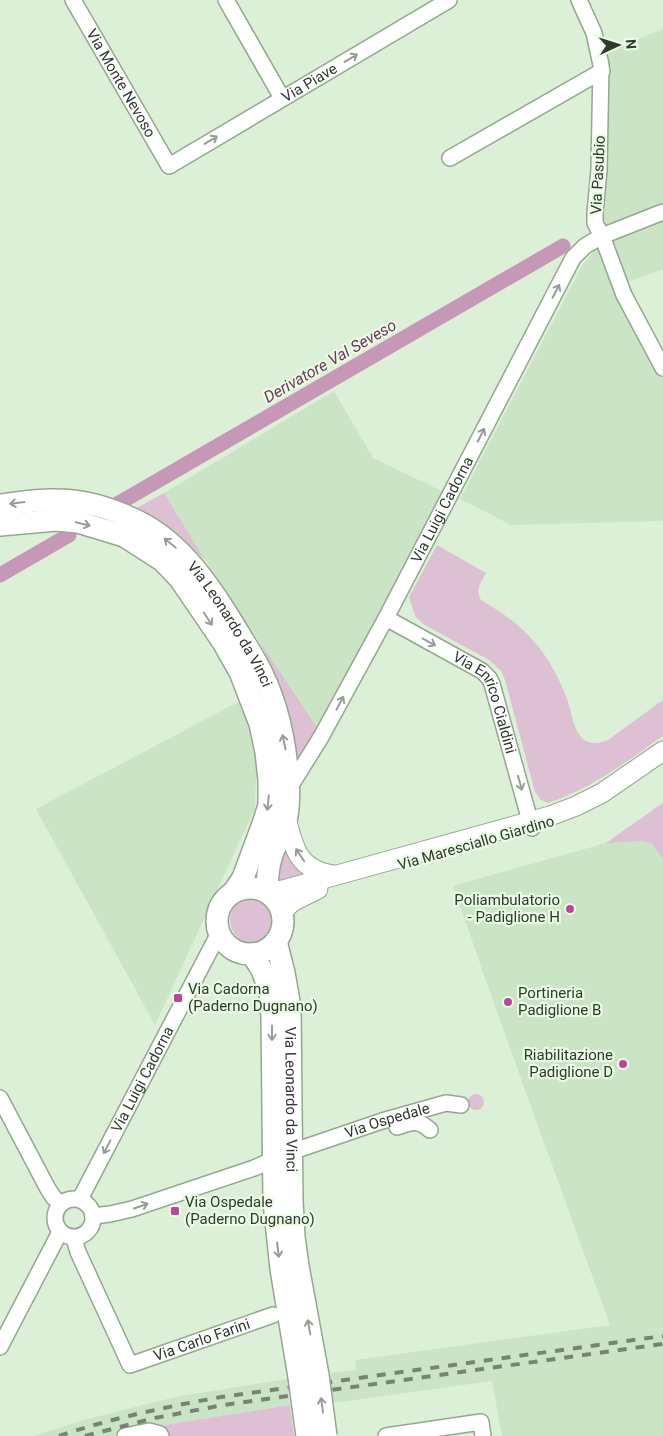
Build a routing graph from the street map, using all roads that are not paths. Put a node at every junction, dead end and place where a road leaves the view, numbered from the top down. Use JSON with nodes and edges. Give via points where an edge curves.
{"nodes":[{"id":1,"x":73,"y":0,"type":"edge"},
{"id":2,"x":226,"y":0,"type":"edge"},
{"id":3,"x":449,"y":0,"type":"edge"},
{"id":4,"x":579,"y":0,"type":"edge"},
{"id":5,"x":602,"y":71,"type":"junction"},
{"id":6,"x":282,"y":98,"type":"junction"},
{"id":7,"x":450,"y":158,"type":"dead end"},
{"id":8,"x":169,"y":166,"type":"joint"},
{"id":9,"x":663,"y":212,"type":"edge"},
{"id":10,"x":602,"y":236,"type":"junction"},
{"id":11,"x":663,"y":368,"type":"edge"},
{"id":12,"x":0,"y":505,"type":"edge"},
{"id":13,"x":0,"y":525,"type":"edge"},
{"id":14,"x":386,"y":618,"type":"junction"},
{"id":15,"x":663,"y":751,"type":"edge"},
{"id":16,"x":663,"y":758,"type":"edge"},
{"id":17,"x":288,"y":790,"type":"junction"},
{"id":18,"x":286,"y":817,"type":"junction"},
{"id":19,"x":532,"y":824,"type":"junction"},
{"id":20,"x":333,"y":875,"type":"junction"},
{"id":21,"x":235,"y":890,"type":"junction"},
{"id":22,"x":267,"y":892,"type":"junction"},
{"id":23,"x":282,"y":912,"type":"junction"},
{"id":24,"x":219,"y":933,"type":"junction"},
{"id":25,"x":276,"y":941,"type":"junction"},
{"id":26,"x":252,"y":954,"type":"junction"},
{"id":27,"x":0,"y":1098,"type":"edge"},
{"id":28,"x":461,"y":1104,"type":"dead end"},
{"id":29,"x":430,"y":1130,"type":"dead end"},
{"id":30,"x":313,"y":1144,"type":"junction"},
{"id":31,"x":282,"y":1156,"type":"junction"},
{"id":32,"x":80,"y":1200,"type":"junction"},
{"id":33,"x":61,"y":1204,"type":"junction"},
{"id":34,"x":93,"y":1216,"type":"junction"},
{"id":35,"x":67,"y":1235,"type":"junction"},
{"id":36,"x":273,"y":1314,"type":"dead end"},
{"id":37,"x":0,"y":1347,"type":"edge"},
{"id":38,"x":308,"y":1376,"type":"junction"},
{"id":39,"x":125,"y":1436,"type":"edge"},
{"id":40,"x":161,"y":1436,"type":"edge"},
{"id":41,"x":307,"y":1436,"type":"edge"},
{"id":42,"x":326,"y":1436,"type":"edge"},
{"id":43,"x":386,"y":1436,"type":"edge"},
{"id":44,"x":483,"y":1436,"type":"edge"}],
"edges":[{"from":1,"to":8,"type":"street","name":"Via Monte Nevoso"},
{"from":2,"to":6,"type":"street"},
{"from":6,"to":3,"type":"street","name":"Via Piave","one_way":true},
{"from":4,"to":5,"type":"street","name":"Via Pasubio","via":[[594,33]]},
{"from":5,"to":7,"type":"street"},
{"from":5,"to":10,"type":"street","name":"Via Pasubio","via":[[595,223]]},
{"from":8,"to":6,"type":"street","name":"Via Piave","one_way":true},
{"from":9,"to":10,"type":"street","name":"Via Luigi Cadorna"},
{"from":10,"to":11,"type":"street","name":"Via Pasubio","via":[[624,295]]},
{"from":14,"to":10,"type":"street","name":"Via Luigi Cadorna","one_way":true,"via":[[573,258]]},
{"from":17,"to":12,"type":"main road","name":"Via Leonardo da Vinci","one_way":true,"via":[[285,748],[278,719],[257,664],[214,594],[175,547],[156,531],[133,519],[81,503],[56,500]]},
{"from":13,"to":21,"type":"main road","name":"Via Leonardo da Vinci","one_way":true,"via":[[56,520],[78,522],[124,536],[163,561],[180,579],[223,642],[240,672],[260,724],[269,780],[269,805],[264,824]]},
{"from":17,"to":14,"type":"street","name":"Via Luigi Cadorna","one_way":true,"via":[[321,738]]},
{"from":14,"to":19,"type":"street","name":"Via Enrico Cialdini","one_way":true,"via":[[482,671],[489,678]]},
{"from":15,"to":19,"type":"street","name":"Via Maresciallo Giardino","via":[[593,797]]},
{"from":16,"to":19,"type":"street","name":"Via Maresciallo Giardino","via":[[579,812],[552,822]]},
{"from":17,"to":18,"type":"main road","name":"Via Leonardo da Vinci"},
{"from":20,"to":18,"type":"street","one_way":true,"via":[[316,871],[298,856]]},
{"from":18,"to":22,"type":"main road","name":"Via Leonardo da Vinci","via":[[271,857]]},
{"from":19,"to":20,"type":"street","name":"Via Maresciallo Giardino"},
{"from":19,"to":23,"type":"street","name":"Via Maresciallo Giardino","via":[[322,887],[292,902]]},
{"from":20,"to":22,"type":"street","name":"Via Maresciallo Giardino"},
{"from":21,"to":22,"type":"main road","via":[[255,887]]},
{"from":21,"to":24,"type":"main road","via":[[224,899],[218,912]]},
{"from":22,"to":23,"type":"main road"},
{"from":23,"to":25,"type":"main road","via":[[282,931]]},
{"from":24,"to":26,"type":"main road","via":[[235,950]]},
{"from":24,"to":32,"type":"street","name":"Via Luigi Cadorna","one_way":true},
{"from":25,"to":26,"type":"main road","via":[[265,950]]},
{"from":25,"to":31,"type":"main road","name":"Via Leonardo da Vinci","via":[[290,1007]]},
{"from":26,"to":31,"type":"main road","name":"Via Leonardo da Vinci","one_way":true,"via":[[270,992]]},
{"from":27,"to":33,"type":"street","via":[[48,1189]]},
{"from":28,"to":30,"type":"street","name":"Via Ospedale","via":[[446,1103]]},
{"from":29,"to":30,"type":"street","name":"Via Ospedale","via":[[414,1121],[327,1150]]},
{"from":30,"to":31,"type":"street","name":"Via Ospedale"},
{"from":34,"to":31,"type":"street","name":"Via Ospedale","one_way":true,"via":[[132,1209]]},
{"from":31,"to":38,"type":"main road","name":"Via Leonardo da Vinci","via":[[292,1201]]},
{"from":32,"to":33,"type":"street","via":[[67,1200]]},
{"from":32,"to":34,"type":"street","via":[[88,1205]]},
{"from":33,"to":35,"type":"street","via":[[54,1216],[55,1223]]},
{"from":34,"to":35,"type":"street","via":[[92,1226],[87,1232],[80,1237]]},
{"from":35,"to":36,"type":"street","name":"Via Carlo Farini","via":[[130,1365]]},
{"from":35,"to":37,"type":"street"},
{"from":38,"to":41,"type":"main road","name":"Via Leonardo da Vinci","bridge":true},
{"from":42,"to":38,"type":"main road","name":"Via Leonardo da Vinci","one_way":true,"bridge":true},
{"from":39,"to":40,"type":"street","via":[[149,1431]]},
{"from":43,"to":44,"type":"street","via":[[481,1422]]}]}
